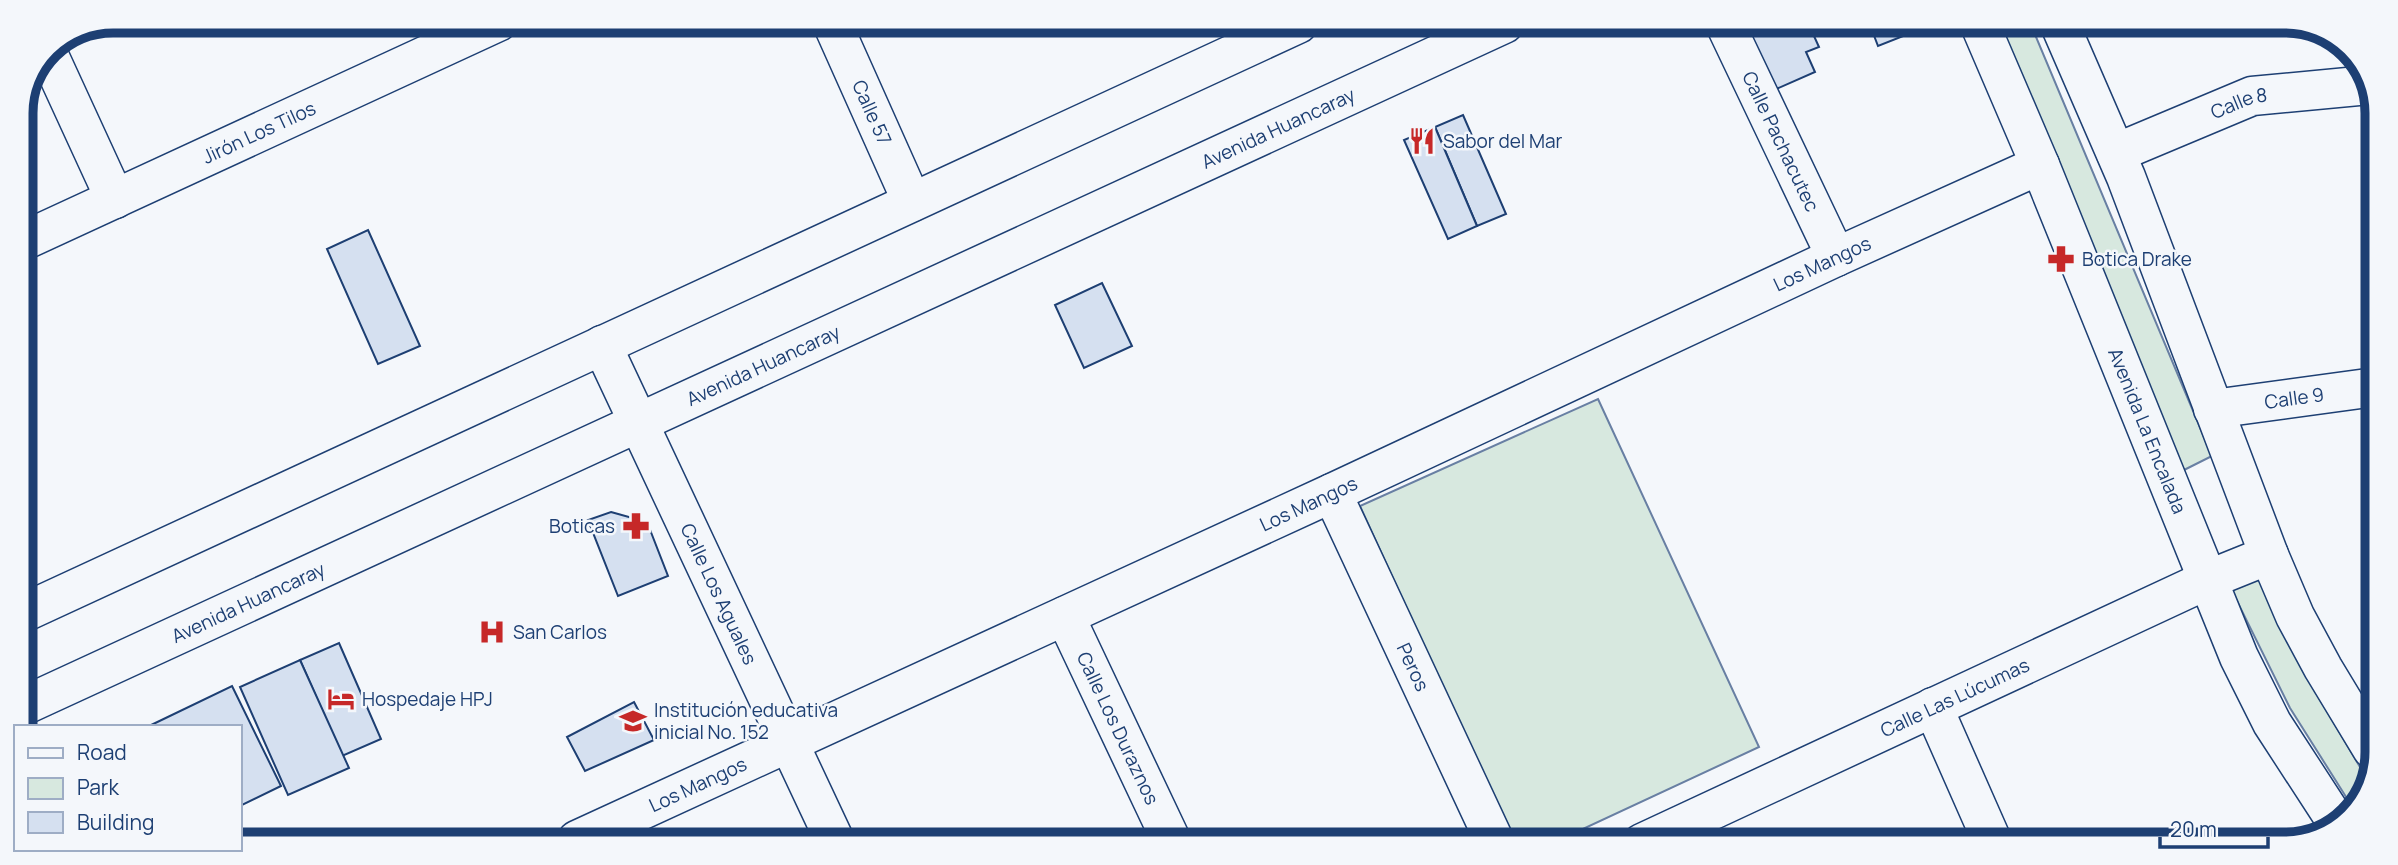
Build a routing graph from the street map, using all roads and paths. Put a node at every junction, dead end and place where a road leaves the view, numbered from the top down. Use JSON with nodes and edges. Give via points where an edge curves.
{"nodes":[{"id":1,"x":474,"y":33,"type":"edge"},
{"id":2,"x":836,"y":33,"type":"edge"},
{"id":3,"x":1278,"y":33,"type":"edge"},
{"id":4,"x":1484,"y":33,"type":"edge"},
{"id":5,"x":1729,"y":33,"type":"edge"},
{"id":6,"x":1983,"y":33,"type":"edge"},
{"id":7,"x":2064,"y":33,"type":"edge"},
{"id":8,"x":52,"y":63,"type":"edge"},
{"id":9,"x":2360,"y":86,"type":"edge"},
{"id":10,"x":2116,"y":153,"type":"junction"},
{"id":11,"x":2040,"y":165,"type":"junction"},
{"id":12,"x":115,"y":198,"type":"junction"},
{"id":13,"x":912,"y":202,"type":"junction"},
{"id":14,"x":33,"y":236,"type":"edge"},
{"id":15,"x":1836,"y":257,"type":"junction"},
{"id":16,"x":602,"y":345,"type":"junction"},
{"id":17,"x":2365,"y":388,"type":"edge"},
{"id":18,"x":2213,"y":409,"type":"junction"},
{"id":19,"x":638,"y":423,"type":"junction"},
{"id":20,"x":1332,"y":493,"type":"junction"},
{"id":21,"x":2269,"y":555,"type":"junction"},
{"id":22,"x":2207,"y":580,"type":"junction"},
{"id":23,"x":33,"y":608,"type":"edge"},
{"id":24,"x":1065,"y":616,"type":"junction"},
{"id":25,"x":33,"y":701,"type":"edge"},
{"id":26,"x":1933,"y":707,"type":"junction"},
{"id":27,"x":2365,"y":737,"type":"edge"},
{"id":28,"x":789,"y":744,"type":"junction"},
{"id":29,"x":2332,"y":816,"type":"edge"},
{"id":30,"x":595,"y":832,"type":"edge"},
{"id":31,"x":831,"y":832,"type":"edge"},
{"id":32,"x":1166,"y":832,"type":"edge"},
{"id":33,"x":1490,"y":832,"type":"edge"},
{"id":34,"x":1666,"y":832,"type":"edge"},
{"id":35,"x":1988,"y":832,"type":"edge"}],
"edges":[{"from":1,"to":12,"type":"street","name":"Jirón Los Tilos"},
{"from":2,"to":13,"type":"street","name":"Calle 57"},
{"from":3,"to":13,"type":"street"},
{"from":4,"to":19,"type":"street","name":"Avenida Huancaray"},
{"from":5,"to":15,"type":"street","name":"Calle Pachacutec"},
{"from":6,"to":11,"type":"street","name":"Avenida La Encalada"},
{"from":7,"to":10,"type":"street"},
{"from":8,"to":12,"type":"street"},
{"from":9,"to":10,"type":"street","name":"Calle 8","via":[[2252,96]]},
{"from":10,"to":18,"type":"street"},
{"from":11,"to":15,"type":"street","name":"Los Mangos"},
{"from":11,"to":22,"type":"street","name":"Avenida La Encalada"},
{"from":12,"to":14,"type":"street","name":"Jirón Los Tilos"},
{"from":13,"to":16,"type":"street"},
{"from":15,"to":20,"type":"street","name":"Los Mangos"},
{"from":16,"to":19,"type":"street","name":"Calle Los Aguales"},
{"from":16,"to":23,"type":"street"},
{"from":17,"to":18,"type":"street","name":"Calle 9"},
{"from":18,"to":21,"type":"street"},
{"from":19,"to":25,"type":"street","name":"Avenida Huancaray"},
{"from":19,"to":28,"type":"street","name":"Calle Los Aguales"},
{"from":20,"to":24,"type":"street","name":"Los Mangos"},
{"from":20,"to":33,"type":"street","name":"Peros"},
{"from":21,"to":22,"type":"street","name":"Calle Las Lúcumas"},
{"from":21,"to":27,"type":"street","via":[[2295,616]]},
{"from":22,"to":26,"type":"street","name":"Calle Las Lúcumas"},
{"from":22,"to":29,"type":"street","name":"Avenida La Encalada","via":[[2272,723]]},
{"from":24,"to":28,"type":"street","name":"Los Mangos"},
{"from":24,"to":32,"type":"street","name":"Calle Los Duraznos"},
{"from":26,"to":34,"type":"street","name":"Calle Las Lúcumas"},
{"from":26,"to":35,"type":"street"},
{"from":28,"to":30,"type":"street","name":"Los Mangos"},
{"from":28,"to":31,"type":"street","name":"Calle Los Aguales"}]}
